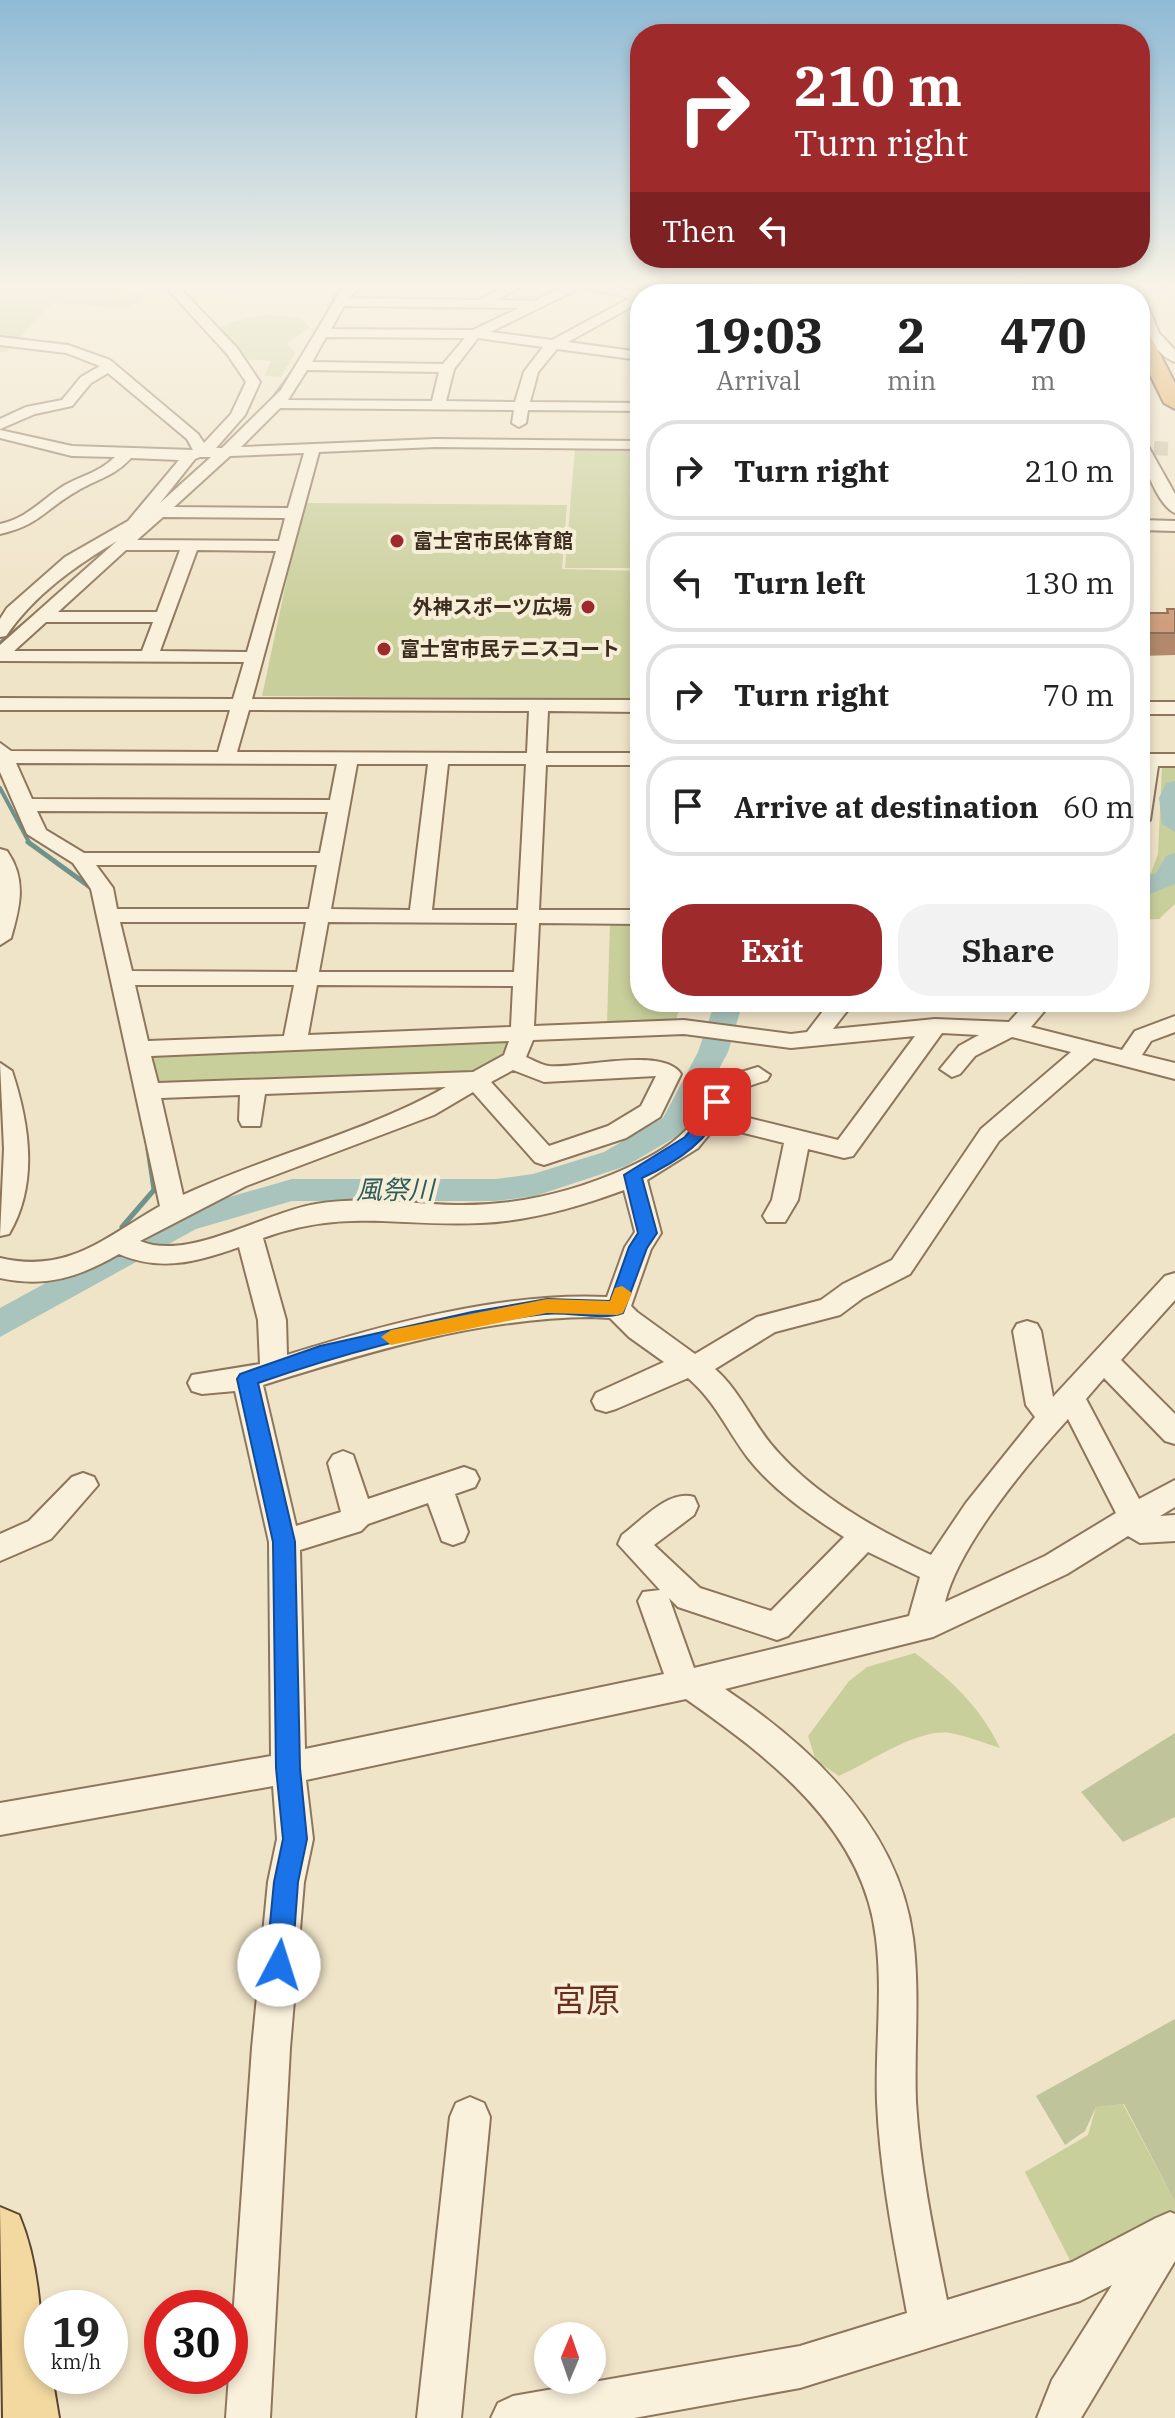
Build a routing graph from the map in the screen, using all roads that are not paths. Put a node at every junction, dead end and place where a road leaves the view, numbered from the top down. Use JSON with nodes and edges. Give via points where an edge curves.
{"nodes":[{"id":1,"x":73,"y":396,"type":"edge"},
{"id":2,"x":144,"y":396,"type":"edge"},
{"id":3,"x":248,"y":396,"type":"edge"},
{"id":4,"x":282,"y":396,"type":"edge"},
{"id":5,"x":440,"y":396,"type":"edge"},
{"id":6,"x":523,"y":396,"type":"edge"},
{"id":7,"x":276,"y":404,"type":"junction"},
{"id":8,"x":438,"y":405,"type":"junction"},
{"id":9,"x":522,"y":406,"type":"junction"},
{"id":10,"x":630,"y":407,"type":"edge"},
{"id":11,"x":0,"y":425,"type":"edge"},
{"id":12,"x":0,"y":434,"type":"edge"},
{"id":13,"x":516,"y":443,"type":"junction"},
{"id":14,"x":630,"y":445,"type":"edge"},
{"id":15,"x":313,"y":448,"type":"junction"},
{"id":16,"x":228,"y":452,"type":"junction"},
{"id":17,"x":101,"y":454,"type":"junction"},
{"id":18,"x":196,"y":454,"type":"junction"},
{"id":19,"x":126,"y":455,"type":"junction"},
{"id":20,"x":1150,"y":462,"type":"edge"},
{"id":21,"x":72,"y":487,"type":"junction"},
{"id":22,"x":1166,"y":500,"type":"edge"},
{"id":23,"x":162,"y":512,"type":"junction"},
{"id":24,"x":295,"y":513,"type":"junction"},
{"id":25,"x":1150,"y":525,"type":"edge"},
{"id":26,"x":1175,"y":526,"type":"edge"},
{"id":27,"x":0,"y":529,"type":"edge"},
{"id":28,"x":124,"y":545,"type":"junction"},
{"id":29,"x":190,"y":546,"type":"junction"},
{"id":30,"x":285,"y":546,"type":"junction"},
{"id":31,"x":7,"y":609,"type":"edge"},
{"id":32,"x":42,"y":617,"type":"junction"},
{"id":33,"x":163,"y":617,"type":"junction"},
{"id":34,"x":1,"y":631,"type":"edge"},
{"id":35,"x":23,"y":633,"type":"junction"},
{"id":36,"x":0,"y":655,"type":"edge"},
{"id":37,"x":149,"y":656,"type":"junction"},
{"id":38,"x":254,"y":657,"type":"junction"},
{"id":39,"x":0,"y":704,"type":"edge"},
{"id":40,"x":241,"y":705,"type":"junction"},
{"id":41,"x":539,"y":706,"type":"junction"},
{"id":42,"x":630,"y":706,"type":"edge"},
{"id":43,"x":1150,"y":708,"type":"edge"},
{"id":44,"x":1175,"y":708,"type":"edge"},
{"id":45,"x":2,"y":753,"type":"edge"},
{"id":46,"x":226,"y":758,"type":"junction"},
{"id":47,"x":348,"y":758,"type":"junction"},
{"id":48,"x":439,"y":758,"type":"junction"},
{"id":49,"x":536,"y":759,"type":"junction"},
{"id":50,"x":630,"y":759,"type":"edge"},
{"id":51,"x":1150,"y":760,"type":"edge"},
{"id":52,"x":1175,"y":760,"type":"edge"},
{"id":53,"x":13,"y":795,"type":"edge"},
{"id":54,"x":340,"y":806,"type":"junction"},
{"id":55,"x":80,"y":859,"type":"junction"},
{"id":56,"x":329,"y":859,"type":"junction"},
{"id":57,"x":3,"y":864,"type":"edge"},
{"id":58,"x":109,"y":915,"type":"junction"},
{"id":59,"x":319,"y":916,"type":"junction"},
{"id":60,"x":420,"y":916,"type":"junction"},
{"id":61,"x":528,"y":917,"type":"junction"},
{"id":62,"x":630,"y":917,"type":"edge"},
{"id":63,"x":0,"y":938,"type":"edge"},
{"id":64,"x":122,"y":978,"type":"junction"},
{"id":65,"x":307,"y":978,"type":"junction"},
{"id":66,"x":525,"y":979,"type":"junction"},
{"id":67,"x":834,"y":1012,"type":"edge"},
{"id":68,"x":945,"y":1012,"type":"edge"},
{"id":69,"x":1030,"y":1012,"type":"edge"},
{"id":70,"x":1175,"y":1023,"type":"edge"},
{"id":71,"x":937,"y":1026,"type":"junction"},
{"id":72,"x":1010,"y":1031,"type":"junction"},
{"id":73,"x":522,"y":1033,"type":"junction"},
{"id":74,"x":813,"y":1040,"type":"junction"},
{"id":75,"x":295,"y":1041,"type":"junction"},
{"id":76,"x":138,"y":1049,"type":"junction"},
{"id":77,"x":1087,"y":1051,"type":"junction"},
{"id":78,"x":512,"y":1060,"type":"junction"},
{"id":79,"x":1127,"y":1060,"type":"junction"},
{"id":80,"x":952,"y":1069,"type":"dead end"},
{"id":81,"x":0,"y":1071,"type":"edge"},
{"id":82,"x":1175,"y":1071,"type":"edge"},
{"id":83,"x":758,"y":1075,"type":"dead end"},
{"id":84,"x":477,"y":1082,"type":"junction"},
{"id":85,"x":253,"y":1087,"type":"junction"},
{"id":86,"x":147,"y":1091,"type":"junction"},
{"id":87,"x":711,"y":1117,"type":"junction"},
{"id":88,"x":251,"y":1120,"type":"dead end"},
{"id":89,"x":797,"y":1141,"type":"junction"},
{"id":90,"x":633,"y":1175,"type":"junction"},
{"id":91,"x":174,"y":1210,"type":"junction"},
{"id":92,"x":776,"y":1216,"type":"dead end"},
{"id":93,"x":0,"y":1227,"type":"edge"},
{"id":94,"x":248,"y":1233,"type":"junction"},
{"id":95,"x":119,"y":1242,"type":"junction"},
{"id":96,"x":0,"y":1268,"type":"edge"},
{"id":97,"x":1175,"y":1283,"type":"edge"},
{"id":98,"x":617,"y":1308,"type":"junction"},
{"id":99,"x":1027,"y":1331,"type":"dead end"},
{"id":100,"x":1104,"y":1360,"type":"junction"},
{"id":101,"x":689,"y":1366,"type":"junction"},
{"id":102,"x":261,"y":1374,"type":"junction"},
{"id":103,"x":202,"y":1383,"type":"dead end"},
{"id":104,"x":606,"y":1401,"type":"dead end"},
{"id":105,"x":1062,"y":1406,"type":"junction"},
{"id":106,"x":1175,"y":1433,"type":"edge"},
{"id":107,"x":343,"y":1463,"type":"dead end"},
{"id":108,"x":83,"y":1485,"type":"dead end"},
{"id":109,"x":1175,"y":1492,"type":"edge"},
{"id":110,"x":683,"y":1506,"type":"dead end"},
{"id":111,"x":357,"y":1515,"type":"junction"},
{"id":112,"x":1134,"y":1517,"type":"junction"},
{"id":113,"x":1175,"y":1528,"type":"edge"},
{"id":114,"x":453,"y":1532,"type":"dead end"},
{"id":115,"x":865,"y":1535,"type":"junction"},
{"id":116,"x":284,"y":1542,"type":"junction"},
{"id":117,"x":0,"y":1548,"type":"edge"},
{"id":118,"x":937,"y":1571,"type":"junction"},
{"id":119,"x":654,"y":1601,"type":"dead end"},
{"id":120,"x":922,"y":1627,"type":"junction"},
{"id":121,"x":687,"y":1684,"type":"junction"},
{"id":122,"x":288,"y":1768,"type":"junction"},
{"id":123,"x":0,"y":1819,"type":"edge"},
{"id":124,"x":470,"y":2117,"type":"dead end"},
{"id":125,"x":1172,"y":2230,"type":"edge"},
{"id":126,"x":0,"y":2234,"type":"edge"},
{"id":127,"x":931,"y":2328,"type":"junction"},
{"id":128,"x":31,"y":2418,"type":"edge"},
{"id":129,"x":248,"y":2418,"type":"edge"},
{"id":130,"x":439,"y":2418,"type":"edge"},
{"id":131,"x":513,"y":2418,"type":"edge"},
{"id":132,"x":1059,"y":2418,"type":"edge"}],
"edges":[{"from":1,"to":11,"type":"street","via":[[67,403],[31,410]]},
{"from":2,"to":18,"type":"street","via":[[193,437]]},
{"from":3,"to":18,"type":"street","via":[[224,432]]},
{"from":4,"to":7,"type":"street"},
{"from":5,"to":8,"type":"street"},
{"from":6,"to":9,"type":"street"},
{"from":7,"to":8,"type":"street"},
{"from":7,"to":16,"type":"street"},
{"from":8,"to":9,"type":"street"},
{"from":9,"to":10,"type":"street"},
{"from":9,"to":13,"type":"street"},
{"from":12,"to":17,"type":"street"},
{"from":13,"to":14,"type":"street"},
{"from":13,"to":15,"type":"street"},
{"from":15,"to":16,"type":"street"},
{"from":15,"to":24,"type":"street"},
{"from":16,"to":18,"type":"street"},
{"from":16,"to":23,"type":"street"},
{"from":17,"to":19,"type":"street"},
{"from":17,"to":21,"type":"street","via":[[95,461],[99,466]]},
{"from":18,"to":19,"type":"street"},
{"from":18,"to":31,"type":"street","via":[[134,524],[71,561]]},
{"from":19,"to":21,"type":"street","via":[[102,478]]},
{"from":20,"to":22,"type":"street"},
{"from":21,"to":27,"type":"street","via":[[36,518]]},
{"from":23,"to":24,"type":"street"},
{"from":23,"to":28,"type":"street"},
{"from":24,"to":30,"type":"street"},
{"from":25,"to":26,"type":"street"},
{"from":28,"to":29,"type":"street"},
{"from":28,"to":32,"type":"street"},
{"from":29,"to":30,"type":"street"},
{"from":29,"to":33,"type":"street"},
{"from":30,"to":38,"type":"street"},
{"from":31,"to":34,"type":"street"},
{"from":32,"to":33,"type":"street"},
{"from":32,"to":35,"type":"street"},
{"from":33,"to":37,"type":"street"},
{"from":34,"to":35,"type":"street"},
{"from":35,"to":36,"type":"street"},
{"from":36,"to":37,"type":"street"},
{"from":37,"to":38,"type":"street"},
{"from":38,"to":40,"type":"street"},
{"from":39,"to":40,"type":"street"},
{"from":40,"to":41,"type":"street"},
{"from":40,"to":46,"type":"street"},
{"from":41,"to":42,"type":"street"},
{"from":41,"to":49,"type":"street"},
{"from":43,"to":44,"type":"street"},
{"from":45,"to":46,"type":"street"},
{"from":45,"to":53,"type":"street"},
{"from":46,"to":47,"type":"street"},
{"from":47,"to":48,"type":"street"},
{"from":47,"to":54,"type":"street"},
{"from":48,"to":49,"type":"street"},
{"from":48,"to":60,"type":"street"},
{"from":49,"to":50,"type":"street"},
{"from":49,"to":61,"type":"street"},
{"from":51,"to":52,"type":"street"},
{"from":53,"to":54,"type":"street"},
{"from":53,"to":55,"type":"street","via":[[37,834]]},
{"from":54,"to":56,"type":"street"},
{"from":55,"to":56,"type":"street"},
{"from":55,"to":58,"type":"street","via":[[102,888]]},
{"from":56,"to":59,"type":"street"},
{"from":57,"to":63,"type":"street","via":[[11,883]]},
{"from":58,"to":59,"type":"street"},
{"from":58,"to":64,"type":"street"},
{"from":59,"to":60,"type":"street"},
{"from":59,"to":65,"type":"street"},
{"from":60,"to":61,"type":"street"},
{"from":61,"to":62,"type":"street"},
{"from":61,"to":66,"type":"street"},
{"from":64,"to":65,"type":"street"},
{"from":64,"to":76,"type":"street"},
{"from":65,"to":66,"type":"street"},
{"from":65,"to":75,"type":"street"},
{"from":66,"to":73,"type":"street"},
{"from":67,"to":74,"type":"street"},
{"from":68,"to":71,"type":"street"},
{"from":69,"to":72,"type":"street"},
{"from":70,"to":79,"type":"street","via":[[1143,1036]]},
{"from":71,"to":72,"type":"street"},
{"from":71,"to":74,"type":"street"},
{"from":71,"to":89,"type":"street","via":[[844,1150]]},
{"from":72,"to":77,"type":"street"},
{"from":72,"to":80,"type":"street","via":[[967,1051]]},
{"from":73,"to":74,"type":"street","via":[[700,1029]]},
{"from":73,"to":75,"type":"street"},
{"from":73,"to":78,"type":"street"},
{"from":75,"to":76,"type":"street"},
{"from":76,"to":86,"type":"street"},
{"from":77,"to":79,"type":"street"},
{"from":77,"to":101,"type":"street","via":[[990,1135],[901,1267],[830,1308],[767,1324]]},
{"from":78,"to":84,"type":"street"},
{"from":78,"to":84,"type":"street","via":[[544,1074],[660,1068],[669,1074],[651,1111],[617,1132],[544,1156]]},
{"from":79,"to":82,"type":"street"},
{"from":81,"to":93,"type":"street","via":[[18,1127],[18,1155]]},
{"from":83,"to":87,"type":"street","via":[[724,1086]]},
{"from":84,"to":85,"type":"street","via":[[468,1078]]},
{"from":84,"to":91,"type":"street","via":[[425,1109],[237,1180]]},
{"from":85,"to":86,"type":"street"},
{"from":85,"to":88,"type":"street"},
{"from":86,"to":91,"type":"street"},
{"from":87,"to":89,"type":"street"},
{"from":87,"to":90,"type":"street","via":[[691,1141]]},
{"from":89,"to":92,"type":"street","via":[[785,1200]]},
{"from":90,"to":94,"type":"street","via":[[518,1212],[328,1211]]},
{"from":90,"to":98,"type":"street","via":[[648,1233]]},
{"from":91,"to":95,"type":"street"},
{"from":94,"to":95,"type":"street","via":[[175,1255],[146,1253]]},
{"from":94,"to":102,"type":"street","via":[[272,1320]]},
{"from":95,"to":96,"type":"street","via":[[75,1267],[51,1273]]},
{"from":97,"to":100,"type":"street"},
{"from":98,"to":101,"type":"street","via":[[628,1323]]},
{"from":98,"to":102,"type":"street","via":[[547,1306],[472,1319],[320,1354]]},
{"from":99,"to":105,"type":"street","via":[[1040,1405]]},
{"from":100,"to":105,"type":"street"},
{"from":100,"to":106,"type":"street"},
{"from":101,"to":104,"type":"street"},
{"from":101,"to":115,"type":"street","via":[[712,1383],[774,1467]]},
{"from":102,"to":103,"type":"street"},
{"from":102,"to":116,"type":"street"},
{"from":105,"to":112,"type":"street"},
{"from":105,"to":118,"type":"street"},
{"from":107,"to":111,"type":"street"},
{"from":108,"to":117,"type":"street","via":[[40,1530]]},
{"from":109,"to":112,"type":"street"},
{"from":110,"to":115,"type":"street","via":[[633,1544],[689,1598],[777,1626]]},
{"from":111,"to":114,"type":"street","via":[[451,1485]]},
{"from":111,"to":116,"type":"street","via":[[350,1522]]},
{"from":112,"to":113,"type":"street","via":[[1140,1530]]},
{"from":112,"to":120,"type":"street","via":[[1056,1565]]},
{"from":115,"to":118,"type":"street","via":[[900,1557]]},
{"from":116,"to":122,"type":"street"},
{"from":118,"to":120,"type":"street"},
{"from":119,"to":121,"type":"street"},
{"from":120,"to":121,"type":"street"},
{"from":121,"to":122,"type":"street"},
{"from":121,"to":127,"type":"street","via":[[777,1744],[821,1791],[869,1861],[890,1910],[898,1979],[897,2103],[907,2199]]},
{"from":122,"to":123,"type":"street"},
{"from":122,"to":129,"type":"street","via":[[295,1839],[286,1882],[273,2033]]},
{"from":124,"to":130,"type":"street"},
{"from":125,"to":127,"type":"street","via":[[1080,2280]]},
{"from":125,"to":132,"type":"street","via":[[1067,2395]]},
{"from":126,"to":128,"type":"main road"},
{"from":127,"to":131,"type":"street","via":[[800,2367]]}]}
